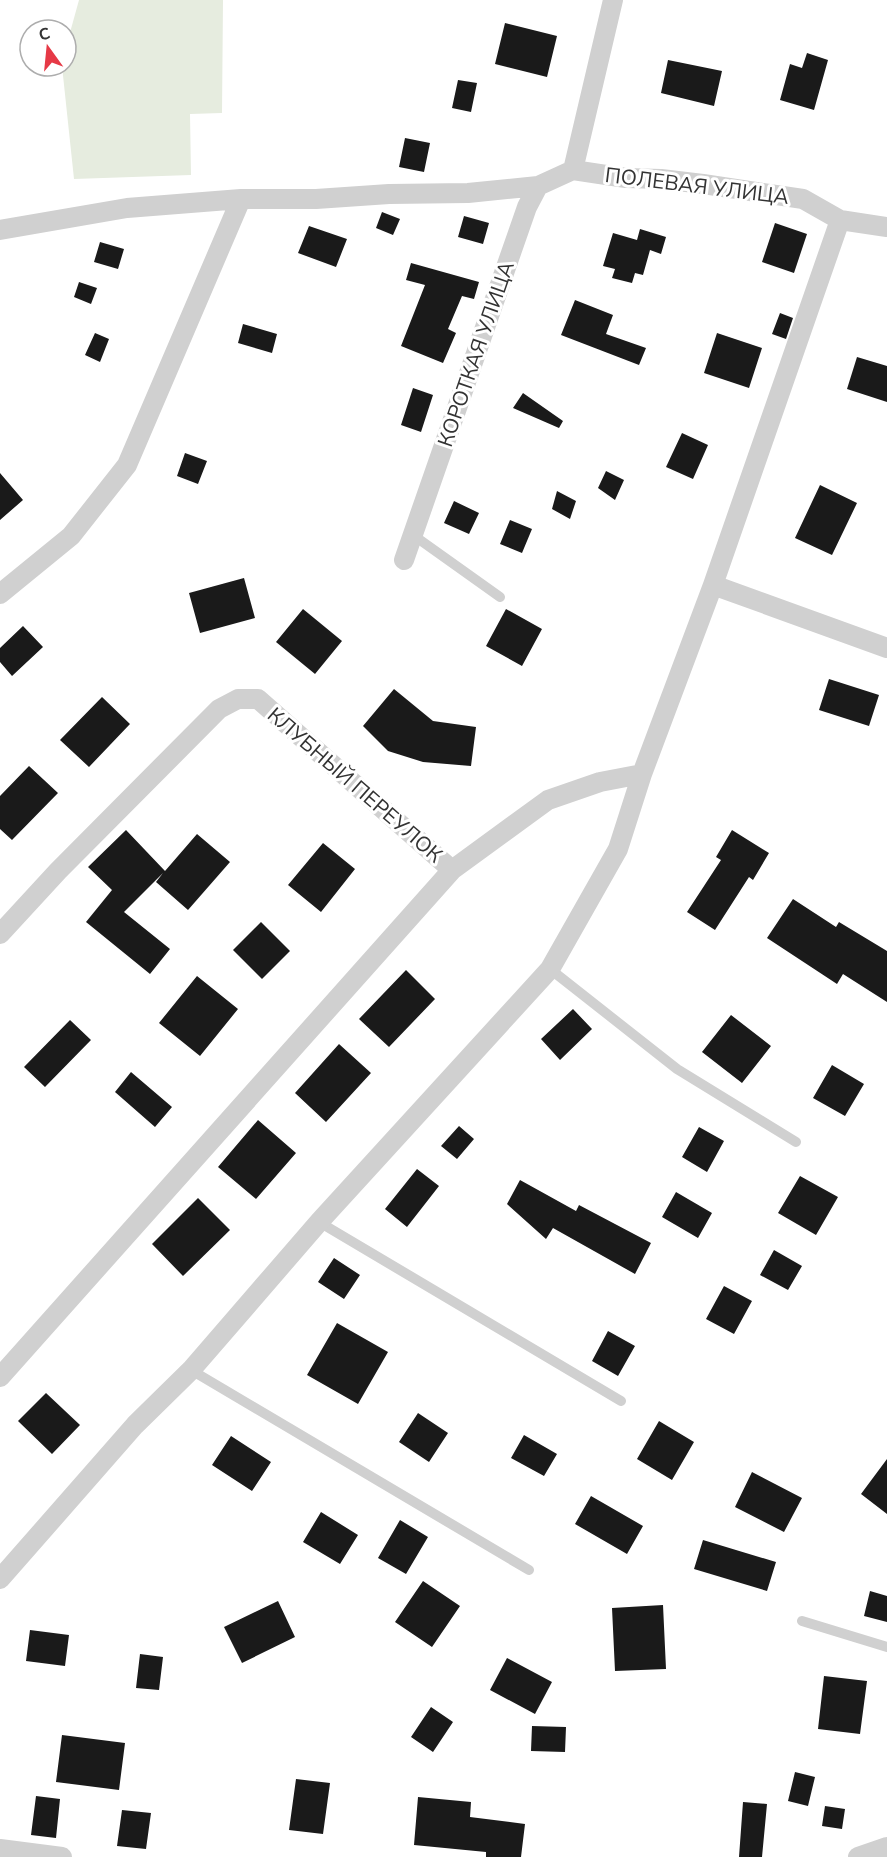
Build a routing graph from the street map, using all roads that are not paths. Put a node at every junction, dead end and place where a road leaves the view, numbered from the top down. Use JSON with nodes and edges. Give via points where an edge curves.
{"nodes":[{"id":1,"x":613,"y":0,"type":"edge"},
{"id":2,"x":573,"y":171,"type":"junction"},
{"id":3,"x":538,"y":186,"type":"junction"},
{"id":4,"x":241,"y":199,"type":"junction"},
{"id":5,"x":840,"y":220,"type":"junction"},
{"id":6,"x":887,"y":227,"type":"edge"},
{"id":7,"x":0,"y":230,"type":"edge"},
{"id":8,"x":413,"y":535,"type":"junction"},
{"id":9,"x":404,"y":560,"type":"dead end"},
{"id":10,"x":713,"y":585,"type":"junction"},
{"id":11,"x":0,"y":594,"type":"edge"},
{"id":12,"x":500,"y":597,"type":"dead end"},
{"id":13,"x":887,"y":648,"type":"edge"},
{"id":14,"x":642,"y":774,"type":"junction"},
{"id":15,"x":452,"y":870,"type":"junction"},
{"id":16,"x":0,"y":934,"type":"edge"},
{"id":17,"x":550,"y":969,"type":"junction"},
{"id":18,"x":796,"y":1143,"type":"dead end"},
{"id":19,"x":319,"y":1222,"type":"junction"},
{"id":20,"x":191,"y":1370,"type":"junction"},
{"id":21,"x":0,"y":1377,"type":"edge"},
{"id":22,"x":621,"y":1401,"type":"dead end"},
{"id":23,"x":530,"y":1570,"type":"dead end"},
{"id":24,"x":0,"y":1579,"type":"edge"},
{"id":25,"x":802,"y":1621,"type":"dead end"},
{"id":26,"x":887,"y":1647,"type":"edge"},
{"id":27,"x":887,"y":1846,"type":"edge"},
{"id":28,"x":0,"y":1849,"type":"edge"},
{"id":29,"x":62,"y":1857,"type":"edge"},
{"id":30,"x":858,"y":1857,"type":"edge"}],
"edges":[{"from":1,"to":2,"type":"street"},
{"from":2,"to":3,"type":"street"},
{"from":2,"to":5,"type":"street","name":"ПОЛЕВАЯ УЛИЦА","via":[[803,199]]},
{"from":3,"to":4,"type":"street","via":[[468,193]]},
{"from":3,"to":8,"type":"street","name":"КОРОТКАЯ УЛИЦА","via":[[526,207]]},
{"from":4,"to":7,"type":"street","via":[[127,208]]},
{"from":4,"to":11,"type":"street","via":[[127,465],[71,536]]},
{"from":5,"to":6,"type":"street","name":"ПОЛЕВАЯ УЛИЦА"},
{"from":5,"to":10,"type":"street"},
{"from":8,"to":9,"type":"street","name":"КОРОТКАЯ УЛИЦА"},
{"from":8,"to":12,"type":"lane"},
{"from":10,"to":13,"type":"street"},
{"from":10,"to":14,"type":"street"},
{"from":14,"to":15,"type":"street","via":[[600,782],[548,800]]},
{"from":14,"to":17,"type":"street","via":[[618,849]]},
{"from":15,"to":16,"type":"street","name":"КЛУБНЫЙ ПЕРЕУЛОК","via":[[258,699],[238,699],[219,709],[58,870]]},
{"from":15,"to":21,"type":"street"},
{"from":17,"to":18,"type":"lane","via":[[677,1069]]},
{"from":17,"to":19,"type":"street"},
{"from":19,"to":20,"type":"street"},
{"from":19,"to":22,"type":"lane"},
{"from":20,"to":23,"type":"lane"},
{"from":20,"to":24,"type":"street","via":[[135,1425]]},
{"from":25,"to":26,"type":"lane"},
{"from":27,"to":30,"type":"street"},
{"from":28,"to":29,"type":"street"}]}
